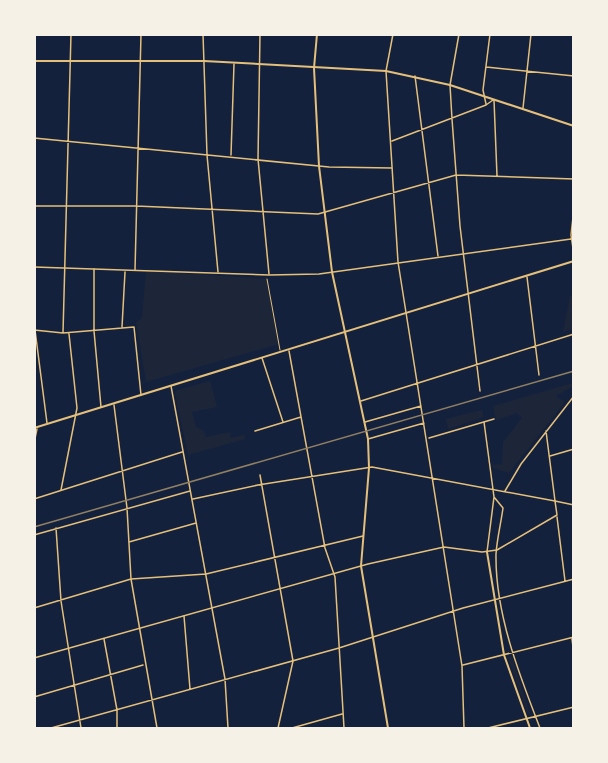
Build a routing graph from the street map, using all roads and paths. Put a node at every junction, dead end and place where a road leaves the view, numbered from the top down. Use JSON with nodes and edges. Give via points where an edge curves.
{"nodes":[{"id":1,"x":71,"y":34,"type":"edge"},
{"id":2,"x":141,"y":34,"type":"edge"},
{"id":3,"x":203,"y":34,"type":"edge"},
{"id":4,"x":260,"y":34,"type":"edge"},
{"id":5,"x":317,"y":34,"type":"edge"},
{"id":6,"x":393,"y":34,"type":"edge"},
{"id":7,"x":459,"y":34,"type":"edge"},
{"id":8,"x":490,"y":34,"type":"edge"},
{"id":9,"x":531,"y":34,"type":"edge"},
{"id":10,"x":140,"y":60,"type":"junction"},
{"id":11,"x":34,"y":61,"type":"edge"},
{"id":12,"x":70,"y":61,"type":"junction"},
{"id":13,"x":204,"y":61,"type":"junction"},
{"id":14,"x":234,"y":63,"type":"junction"},
{"id":15,"x":260,"y":64,"type":"junction"},
{"id":16,"x":486,"y":67,"type":"junction"},
{"id":17,"x":314,"y":68,"type":"junction"},
{"id":18,"x":386,"y":71,"type":"junction"},
{"id":19,"x":527,"y":72,"type":"junction"},
{"id":20,"x":416,"y":75,"type":"junction"},
{"id":21,"x":573,"y":76,"type":"edge"},
{"id":22,"x":450,"y":85,"type":"junction"},
{"id":23,"x":485,"y":96,"type":"junction"},
{"id":24,"x":494,"y":99,"type":"junction"},
{"id":25,"x":486,"y":105,"type":"junction"},
{"id":26,"x":523,"y":108,"type":"junction"},
{"id":27,"x":452,"y":118,"type":"junction"},
{"id":28,"x":573,"y":126,"type":"edge"},
{"id":29,"x":422,"y":130,"type":"junction"},
{"id":30,"x":34,"y":138,"type":"edge"},
{"id":31,"x":67,"y":140,"type":"junction"},
{"id":32,"x":391,"y":141,"type":"junction"},
{"id":33,"x":138,"y":148,"type":"junction"},
{"id":34,"x":207,"y":155,"type":"junction"},
{"id":35,"x":231,"y":156,"type":"junction"},
{"id":36,"x":258,"y":159,"type":"junction"},
{"id":37,"x":319,"y":166,"type":"junction"},
{"id":38,"x":393,"y":168,"type":"junction"},
{"id":39,"x":456,"y":174,"type":"junction"},
{"id":40,"x":497,"y":176,"type":"junction"},
{"id":41,"x":573,"y":179,"type":"edge"},
{"id":42,"x":428,"y":182,"type":"junction"},
{"id":43,"x":394,"y":192,"type":"junction"},
{"id":44,"x":34,"y":206,"type":"edge"},
{"id":45,"x":66,"y":206,"type":"junction"},
{"id":46,"x":136,"y":206,"type":"junction"},
{"id":47,"x":573,"y":208,"type":"edge"},
{"id":48,"x":212,"y":210,"type":"junction"},
{"id":49,"x":263,"y":212,"type":"junction"},
{"id":50,"x":325,"y":212,"type":"junction"},
{"id":51,"x":572,"y":239,"type":"edge"},
{"id":52,"x":463,"y":252,"type":"junction"},
{"id":53,"x":573,"y":255,"type":"edge"},
{"id":54,"x":438,"y":256,"type":"junction"},
{"id":55,"x":573,"y":261,"type":"edge"},
{"id":56,"x":398,"y":262,"type":"junction"},
{"id":57,"x":34,"y":267,"type":"edge"},
{"id":58,"x":64,"y":268,"type":"junction"},
{"id":59,"x":94,"y":268,"type":"junction"},
{"id":60,"x":125,"y":269,"type":"junction"},
{"id":61,"x":135,"y":270,"type":"junction"},
{"id":62,"x":332,"y":272,"type":"junction"},
{"id":63,"x":218,"y":273,"type":"junction"},
{"id":64,"x":269,"y":275,"type":"junction"},
{"id":65,"x":527,"y":275,"type":"junction"},
{"id":66,"x":267,"y":279,"type":"dead end"},
{"id":67,"x":468,"y":294,"type":"junction"},
{"id":68,"x":406,"y":313,"type":"junction"},
{"id":69,"x":122,"y":328,"type":"junction"},
{"id":70,"x":35,"y":330,"type":"edge"},
{"id":71,"x":94,"y":331,"type":"junction"},
{"id":72,"x":345,"y":332,"type":"junction"},
{"id":73,"x":63,"y":333,"type":"junction"},
{"id":74,"x":69,"y":333,"type":"junction"},
{"id":75,"x":573,"y":334,"type":"edge"},
{"id":76,"x":535,"y":345,"type":"junction"},
{"id":77,"x":288,"y":350,"type":"junction"},
{"id":78,"x":281,"y":352,"type":"junction"},
{"id":79,"x":262,"y":358,"type":"junction"},
{"id":80,"x":477,"y":364,"type":"junction"},
{"id":81,"x":539,"y":375,"type":"dead end"},
{"id":82,"x":418,"y":383,"type":"junction"},
{"id":83,"x":171,"y":386,"type":"junction"},
{"id":84,"x":480,"y":391,"type":"dead end"},
{"id":85,"x":142,"y":396,"type":"junction"},
{"id":86,"x":573,"y":396,"type":"edge"},
{"id":87,"x":360,"y":401,"type":"junction"},
{"id":88,"x":114,"y":404,"type":"junction"},
{"id":89,"x":101,"y":408,"type":"junction"},
{"id":90,"x":423,"y":408,"type":"junction"},
{"id":91,"x":75,"y":415,"type":"junction"},
{"id":92,"x":302,"y":416,"type":"junction"},
{"id":93,"x":494,"y":419,"type":"dead end"},
{"id":94,"x":425,"y":421,"type":"junction"},
{"id":95,"x":283,"y":422,"type":"junction"},
{"id":96,"x":484,"y":422,"type":"junction"},
{"id":97,"x":48,"y":424,"type":"junction"},
{"id":98,"x":365,"y":424,"type":"junction"},
{"id":99,"x":36,"y":428,"type":"edge"},
{"id":100,"x":255,"y":431,"type":"dead end"},
{"id":101,"x":546,"y":431,"type":"junction"},
{"id":102,"x":368,"y":438,"type":"junction"},
{"id":103,"x":428,"y":438,"type":"junction"},
{"id":104,"x":34,"y":443,"type":"edge"},
{"id":105,"x":573,"y":448,"type":"edge"},
{"id":106,"x":184,"y":452,"type":"junction"},
{"id":107,"x":549,"y":457,"type":"junction"},
{"id":108,"x":369,"y":468,"type":"junction"},
{"id":109,"x":122,"y":470,"type":"junction"},
{"id":110,"x":260,"y":475,"type":"dead end"},
{"id":111,"x":313,"y":477,"type":"junction"},
{"id":112,"x":434,"y":478,"type":"junction"},
{"id":113,"x":261,"y":484,"type":"junction"},
{"id":114,"x":191,"y":489,"type":"junction"},
{"id":115,"x":61,"y":490,"type":"junction"},
{"id":116,"x":493,"y":490,"type":"junction"},
{"id":117,"x":505,"y":492,"type":"junction"},
{"id":118,"x":494,"y":497,"type":"junction"},
{"id":119,"x":193,"y":499,"type":"junction"},
{"id":120,"x":34,"y":500,"type":"edge"},
{"id":121,"x":555,"y":501,"type":"junction"},
{"id":122,"x":573,"y":504,"type":"edge"},
{"id":123,"x":126,"y":507,"type":"junction"},
{"id":124,"x":557,"y":515,"type":"junction"},
{"id":125,"x":197,"y":522,"type":"junction"},
{"id":126,"x":56,"y":528,"type":"junction"},
{"id":127,"x":34,"y":535,"type":"edge"},
{"id":128,"x":363,"y":536,"type":"junction"},
{"id":129,"x":129,"y":542,"type":"junction"},
{"id":130,"x":325,"y":544,"type":"junction"},
{"id":131,"x":444,"y":547,"type":"junction"},
{"id":132,"x":497,"y":550,"type":"junction"},
{"id":133,"x":487,"y":552,"type":"junction"},
{"id":134,"x":273,"y":557,"type":"junction"},
{"id":135,"x":361,"y":566,"type":"junction"},
{"id":136,"x":334,"y":573,"type":"junction"},
{"id":137,"x":206,"y":574,"type":"junction"},
{"id":138,"x":131,"y":579,"type":"junction"},
{"id":139,"x":573,"y":579,"type":"edge"},
{"id":140,"x":565,"y":581,"type":"junction"},
{"id":141,"x":279,"y":588,"type":"junction"},
{"id":142,"x":501,"y":597,"type":"junction"},
{"id":143,"x":493,"y":600,"type":"junction"},
{"id":144,"x":61,"y":601,"type":"junction"},
{"id":145,"x":34,"y":608,"type":"edge"},
{"id":146,"x":212,"y":608,"type":"junction"},
{"id":147,"x":453,"y":610,"type":"junction"},
{"id":148,"x":184,"y":615,"type":"junction"},
{"id":149,"x":139,"y":629,"type":"junction"},
{"id":150,"x":372,"y":637,"type":"junction"},
{"id":151,"x":572,"y":637,"type":"edge"},
{"id":152,"x":104,"y":638,"type":"junction"},
{"id":153,"x":68,"y":648,"type":"junction"},
{"id":154,"x":339,"y":648,"type":"junction"},
{"id":155,"x":512,"y":653,"type":"junction"},
{"id":156,"x":504,"y":655,"type":"junction"},
{"id":157,"x":573,"y":655,"type":"edge"},
{"id":158,"x":34,"y":658,"type":"edge"},
{"id":159,"x":293,"y":661,"type":"junction"},
{"id":160,"x":144,"y":664,"type":"junction"},
{"id":161,"x":462,"y":666,"type":"junction"},
{"id":162,"x":110,"y":675,"type":"junction"},
{"id":163,"x":225,"y":679,"type":"junction"},
{"id":164,"x":74,"y":687,"type":"junction"},
{"id":165,"x":190,"y":689,"type":"junction"},
{"id":166,"x":34,"y":698,"type":"edge"},
{"id":167,"x":151,"y":701,"type":"junction"},
{"id":168,"x":573,"y":707,"type":"edge"},
{"id":169,"x":117,"y":710,"type":"junction"},
{"id":170,"x":343,"y":714,"type":"junction"},
{"id":171,"x":535,"y":716,"type":"junction"},
{"id":172,"x":526,"y":718,"type":"junction"},
{"id":173,"x":80,"y":720,"type":"junction"},
{"id":174,"x":51,"y":729,"type":"edge"},
{"id":175,"x":81,"y":729,"type":"edge"},
{"id":176,"x":117,"y":729,"type":"edge"},
{"id":177,"x":156,"y":729,"type":"edge"},
{"id":178,"x":228,"y":729,"type":"edge"},
{"id":179,"x":278,"y":729,"type":"edge"},
{"id":180,"x":292,"y":729,"type":"edge"},
{"id":181,"x":344,"y":729,"type":"edge"},
{"id":182,"x":388,"y":729,"type":"edge"},
{"id":183,"x":465,"y":729,"type":"edge"},
{"id":184,"x":488,"y":729,"type":"edge"},
{"id":185,"x":530,"y":729,"type":"edge"},
{"id":186,"x":540,"y":729,"type":"edge"}],
"edges":[{"from":1,"to":12,"type":"street"},
{"from":2,"to":10,"type":"street"},
{"from":3,"to":13,"type":"street"},
{"from":4,"to":15,"type":"street"},
{"from":5,"to":17,"type":"main road"},
{"from":6,"to":18,"type":"street"},
{"from":7,"to":22,"type":"street"},
{"from":8,"to":16,"type":"street"},
{"from":9,"to":19,"type":"street"},
{"from":10,"to":12,"type":"main road"},
{"from":10,"to":13,"type":"main road"},
{"from":10,"to":33,"type":"street"},
{"from":11,"to":12,"type":"main road"},
{"from":12,"to":31,"type":"street"},
{"from":13,"to":14,"type":"main road"},
{"from":13,"to":34,"type":"street"},
{"from":14,"to":15,"type":"main road"},
{"from":14,"to":35,"type":"street"},
{"from":15,"to":17,"type":"main road"},
{"from":15,"to":36,"type":"street"},
{"from":16,"to":19,"type":"street"},
{"from":16,"to":23,"type":"street"},
{"from":17,"to":18,"type":"main road"},
{"from":17,"to":37,"type":"main road"},
{"from":18,"to":20,"type":"main road"},
{"from":18,"to":32,"type":"street"},
{"from":19,"to":21,"type":"street"},
{"from":19,"to":26,"type":"street"},
{"from":20,"to":22,"type":"main road"},
{"from":20,"to":29,"type":"street"},
{"from":22,"to":23,"type":"main road"},
{"from":22,"to":27,"type":"street"},
{"from":23,"to":24,"type":"main road"},
{"from":23,"to":25,"type":"street"},
{"from":24,"to":25,"type":"street"},
{"from":24,"to":26,"type":"main road"},
{"from":24,"to":40,"type":"street"},
{"from":25,"to":27,"type":"street"},
{"from":26,"to":28,"type":"main road"},
{"from":27,"to":29,"type":"street"},
{"from":27,"to":39,"type":"street"},
{"from":29,"to":32,"type":"street"},
{"from":29,"to":42,"type":"street"},
{"from":30,"to":31,"type":"street"},
{"from":31,"to":33,"type":"street"},
{"from":31,"to":45,"type":"street"},
{"from":32,"to":38,"type":"street"},
{"from":33,"to":34,"type":"street"},
{"from":33,"to":46,"type":"street"},
{"from":34,"to":35,"type":"street"},
{"from":34,"to":48,"type":"street"},
{"from":35,"to":36,"type":"street"},
{"from":36,"to":37,"type":"street"},
{"from":36,"to":49,"type":"street"},
{"from":37,"to":38,"type":"street"},
{"from":37,"to":50,"type":"main road"},
{"from":38,"to":43,"type":"street"},
{"from":39,"to":40,"type":"street"},
{"from":39,"to":42,"type":"street"},
{"from":39,"to":52,"type":"street"},
{"from":40,"to":41,"type":"street"},
{"from":42,"to":43,"type":"street"},
{"from":42,"to":54,"type":"street"},
{"from":43,"to":50,"type":"street"},
{"from":43,"to":56,"type":"street"},
{"from":44,"to":45,"type":"street"},
{"from":45,"to":46,"type":"street"},
{"from":45,"to":58,"type":"street"},
{"from":46,"to":48,"type":"street"},
{"from":46,"to":61,"type":"street"},
{"from":47,"to":51,"type":"street"},
{"from":48,"to":49,"type":"street"},
{"from":48,"to":63,"type":"street"},
{"from":49,"to":50,"type":"street"},
{"from":49,"to":64,"type":"street"},
{"from":50,"to":62,"type":"main road"},
{"from":51,"to":52,"type":"street"},
{"from":51,"to":53,"type":"street"},
{"from":52,"to":54,"type":"street"},
{"from":52,"to":67,"type":"street"},
{"from":54,"to":56,"type":"street"},
{"from":55,"to":65,"type":"main road"},
{"from":56,"to":62,"type":"street"},
{"from":56,"to":68,"type":"street"},
{"from":57,"to":58,"type":"street"},
{"from":58,"to":59,"type":"street"},
{"from":58,"to":73,"type":"street"},
{"from":59,"to":60,"type":"street"},
{"from":59,"to":71,"type":"street"},
{"from":60,"to":61,"type":"street"},
{"from":60,"to":69,"type":"street"},
{"from":61,"to":63,"type":"street"},
{"from":62,"to":64,"type":"street"},
{"from":62,"to":72,"type":"main road"},
{"from":63,"to":64,"type":"street"},
{"from":65,"to":67,"type":"main road"},
{"from":65,"to":76,"type":"street"},
{"from":66,"to":78,"type":"street"},
{"from":67,"to":68,"type":"main road"},
{"from":67,"to":80,"type":"street"},
{"from":68,"to":72,"type":"main road"},
{"from":68,"to":82,"type":"street"},
{"from":69,"to":71,"type":"street"},
{"from":69,"to":85,"type":"street","via":[[134,327]]},
{"from":70,"to":73,"type":"street"},
{"from":70,"to":97,"type":"street"},
{"from":71,"to":74,"type":"street"},
{"from":71,"to":89,"type":"street"},
{"from":72,"to":77,"type":"main road"},
{"from":72,"to":87,"type":"main road"},
{"from":73,"to":74,"type":"street"},
{"from":74,"to":91,"type":"street"},
{"from":75,"to":76,"type":"street"},
{"from":76,"to":80,"type":"street"},
{"from":76,"to":81,"type":"street"},
{"from":77,"to":78,"type":"main road"},
{"from":77,"to":92,"type":"street"},
{"from":78,"to":79,"type":"main road"},
{"from":79,"to":83,"type":"main road"},
{"from":79,"to":95,"type":"street"},
{"from":80,"to":82,"type":"street"},
{"from":80,"to":84,"type":"street"},
{"from":82,"to":87,"type":"street"},
{"from":82,"to":90,"type":"street"},
{"from":83,"to":85,"type":"main road"},
{"from":83,"to":106,"type":"street"},
{"from":85,"to":88,"type":"main road"},
{"from":86,"to":101,"type":"street"},
{"from":87,"to":98,"type":"main road"},
{"from":88,"to":89,"type":"main road"},
{"from":88,"to":109,"type":"street"},
{"from":89,"to":91,"type":"main road"},
{"from":90,"to":94,"type":"street"},
{"from":90,"to":98,"type":"street"},
{"from":91,"to":97,"type":"main road"},
{"from":91,"to":115,"type":"street"},
{"from":92,"to":95,"type":"street"},
{"from":92,"to":111,"type":"street"},
{"from":93,"to":96,"type":"street"},
{"from":94,"to":102,"type":"street"},
{"from":94,"to":103,"type":"street"},
{"from":95,"to":100,"type":"street"},
{"from":96,"to":103,"type":"street"},
{"from":96,"to":116,"type":"street"},
{"from":97,"to":99,"type":"main road"},
{"from":98,"to":102,"type":"main road"},
{"from":99,"to":104,"type":"street"},
{"from":101,"to":107,"type":"street"},
{"from":101,"to":117,"type":"street"},
{"from":102,"to":108,"type":"main road"},
{"from":103,"to":112,"type":"street"},
{"from":105,"to":107,"type":"street"},
{"from":106,"to":109,"type":"street"},
{"from":106,"to":114,"type":"street"},
{"from":107,"to":121,"type":"street"},
{"from":108,"to":111,"type":"street"},
{"from":108,"to":112,"type":"street"},
{"from":108,"to":128,"type":"main road"},
{"from":109,"to":115,"type":"street"},
{"from":109,"to":123,"type":"street"},
{"from":110,"to":113,"type":"street"},
{"from":111,"to":113,"type":"street"},
{"from":111,"to":130,"type":"street"},
{"from":112,"to":116,"type":"street"},
{"from":112,"to":131,"type":"street"},
{"from":113,"to":119,"type":"street"},
{"from":113,"to":134,"type":"street"},
{"from":114,"to":119,"type":"street"},
{"from":114,"to":123,"type":"street"},
{"from":115,"to":120,"type":"street"},
{"from":116,"to":117,"type":"street"},
{"from":116,"to":118,"type":"street"},
{"from":117,"to":121,"type":"street"},
{"from":118,"to":132,"type":"street","via":[[503,508]]},
{"from":118,"to":133,"type":"street"},
{"from":119,"to":125,"type":"street"},
{"from":121,"to":122,"type":"street"},
{"from":121,"to":124,"type":"street"},
{"from":123,"to":126,"type":"street"},
{"from":123,"to":129,"type":"street"},
{"from":124,"to":132,"type":"street"},
{"from":124,"to":140,"type":"street"},
{"from":125,"to":129,"type":"street"},
{"from":125,"to":137,"type":"street"},
{"from":126,"to":127,"type":"street"},
{"from":126,"to":144,"type":"street"},
{"from":128,"to":130,"type":"street"},
{"from":128,"to":135,"type":"main road"},
{"from":129,"to":138,"type":"street"},
{"from":130,"to":134,"type":"street"},
{"from":130,"to":136,"type":"street"},
{"from":131,"to":133,"type":"street"},
{"from":131,"to":135,"type":"street"},
{"from":131,"to":147,"type":"street"},
{"from":132,"to":133,"type":"street"},
{"from":132,"to":142,"type":"street"},
{"from":133,"to":143,"type":"main road"},
{"from":134,"to":137,"type":"street"},
{"from":134,"to":141,"type":"street"},
{"from":135,"to":136,"type":"street"},
{"from":135,"to":150,"type":"main road"},
{"from":136,"to":141,"type":"street"},
{"from":136,"to":154,"type":"street"},
{"from":137,"to":138,"type":"street"},
{"from":137,"to":146,"type":"street"},
{"from":138,"to":144,"type":"street"},
{"from":138,"to":149,"type":"street"},
{"from":139,"to":140,"type":"street"},
{"from":140,"to":142,"type":"street"},
{"from":141,"to":146,"type":"street"},
{"from":141,"to":159,"type":"street"},
{"from":142,"to":143,"type":"street"},
{"from":142,"to":155,"type":"street"},
{"from":143,"to":147,"type":"street"},
{"from":143,"to":156,"type":"main road"},
{"from":144,"to":145,"type":"street"},
{"from":144,"to":153,"type":"street"},
{"from":146,"to":148,"type":"street"},
{"from":146,"to":163,"type":"street"},
{"from":147,"to":150,"type":"street"},
{"from":147,"to":161,"type":"street"},
{"from":148,"to":149,"type":"street"},
{"from":148,"to":165,"type":"street"},
{"from":149,"to":152,"type":"street"},
{"from":149,"to":160,"type":"street"},
{"from":150,"to":154,"type":"street"},
{"from":150,"to":182,"type":"main road"},
{"from":151,"to":155,"type":"street"},
{"from":151,"to":157,"type":"street"},
{"from":152,"to":153,"type":"street"},
{"from":152,"to":162,"type":"street"},
{"from":153,"to":158,"type":"street"},
{"from":153,"to":164,"type":"street"},
{"from":154,"to":159,"type":"street"},
{"from":154,"to":170,"type":"street"},
{"from":155,"to":156,"type":"street"},
{"from":155,"to":171,"type":"street"},
{"from":156,"to":161,"type":"street"},
{"from":156,"to":172,"type":"main road"},
{"from":159,"to":163,"type":"street"},
{"from":159,"to":179,"type":"street"},
{"from":160,"to":162,"type":"street"},
{"from":160,"to":167,"type":"street"},
{"from":161,"to":183,"type":"street"},
{"from":162,"to":164,"type":"street"},
{"from":162,"to":169,"type":"street"},
{"from":163,"to":165,"type":"street"},
{"from":163,"to":178,"type":"street"},
{"from":164,"to":166,"type":"street"},
{"from":164,"to":173,"type":"street"},
{"from":165,"to":167,"type":"street"},
{"from":167,"to":169,"type":"street"},
{"from":167,"to":177,"type":"street"},
{"from":168,"to":171,"type":"street"},
{"from":169,"to":173,"type":"street"},
{"from":169,"to":176,"type":"street"},
{"from":170,"to":180,"type":"street"},
{"from":170,"to":181,"type":"street"},
{"from":171,"to":172,"type":"street"},
{"from":171,"to":186,"type":"street"},
{"from":172,"to":184,"type":"street"},
{"from":172,"to":185,"type":"main road"},
{"from":173,"to":174,"type":"street"},
{"from":173,"to":175,"type":"street"}]}
